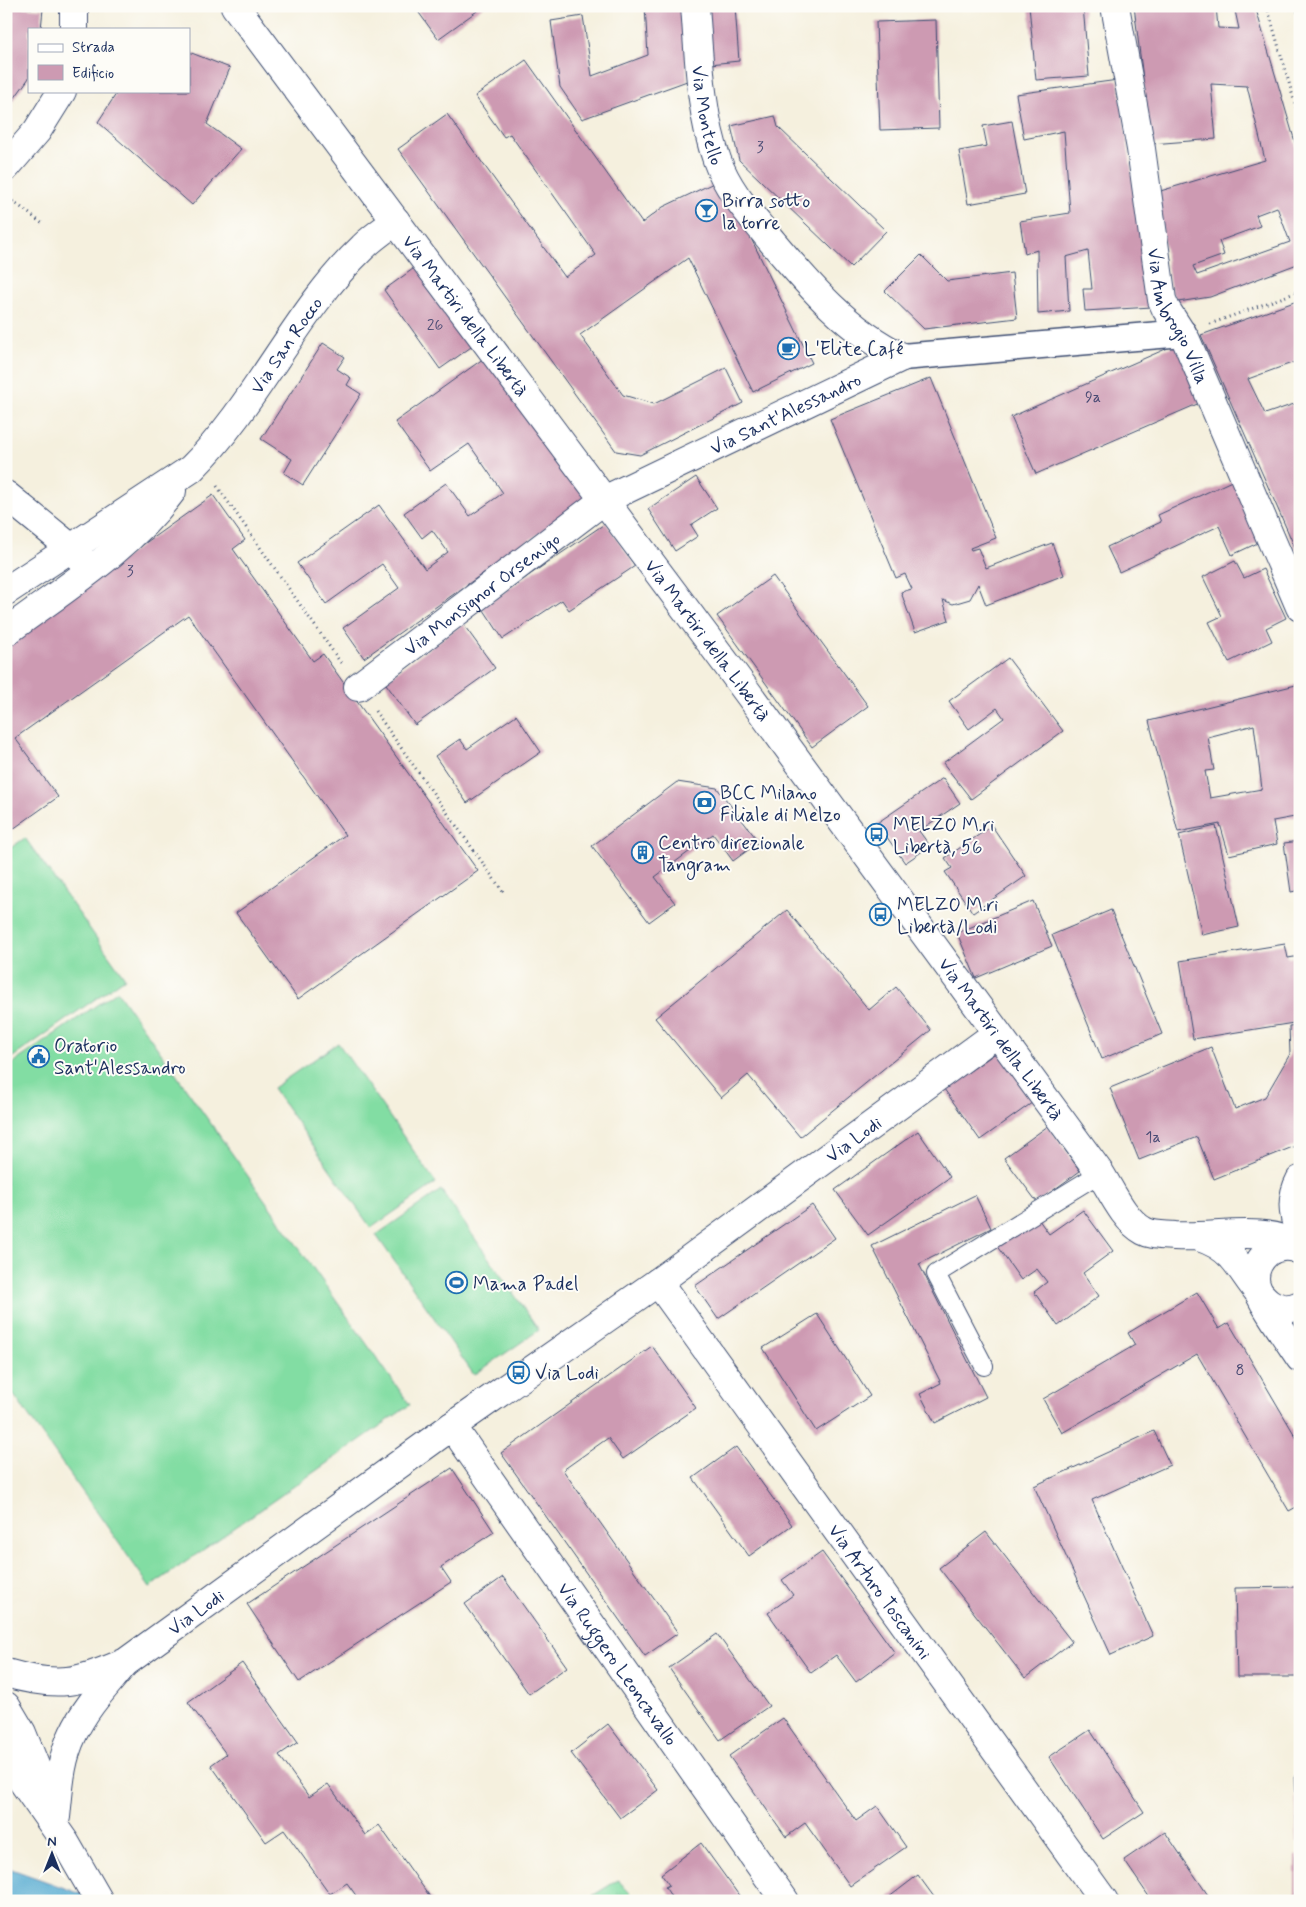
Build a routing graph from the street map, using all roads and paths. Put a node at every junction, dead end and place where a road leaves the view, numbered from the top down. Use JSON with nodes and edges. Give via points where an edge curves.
{"nodes":[{"id":1,"x":74,"y":6,"type":"edge"},
{"id":2,"x":235,"y":6,"type":"edge"},
{"id":3,"x":695,"y":6,"type":"edge"},
{"id":4,"x":1116,"y":6,"type":"edge"},
{"id":5,"x":1267,"y":6,"type":"edge"},
{"id":6,"x":74,"y":28,"type":"edge"},
{"id":7,"x":61,"y":92,"type":"edge"},
{"id":8,"x":1300,"y":121,"type":"edge"},
{"id":9,"x":6,"y":167,"type":"edge"},
{"id":10,"x":6,"y":196,"type":"edge"},
{"id":11,"x":396,"y":221,"type":"junction"},
{"id":12,"x":44,"y":225,"type":"dead end"},
{"id":13,"x":1300,"y":292,"type":"edge"},
{"id":14,"x":1183,"y":333,"type":"junction"},
{"id":15,"x":902,"y":357,"type":"junction"},
{"id":16,"x":191,"y":469,"type":"junction"},
{"id":17,"x":6,"y":495,"type":"edge"},
{"id":18,"x":604,"y":500,"type":"junction"},
{"id":19,"x":70,"y":547,"type":"junction"},
{"id":20,"x":88,"y":572,"type":"junction"},
{"id":21,"x":6,"y":591,"type":"edge"},
{"id":22,"x":1300,"y":607,"type":"edge"},
{"id":23,"x":6,"y":632,"type":"edge"},
{"id":24,"x":358,"y":687,"type":"junction"},
{"id":25,"x":504,"y":893,"type":"dead end"},
{"id":26,"x":996,"y":1034,"type":"junction"},
{"id":27,"x":1100,"y":1173,"type":"junction"},
{"id":28,"x":1300,"y":1180,"type":"edge"},
{"id":29,"x":1300,"y":1233,"type":"edge"},
{"id":30,"x":1199,"y":1238,"type":"junction"},
{"id":31,"x":1300,"y":1248,"type":"edge"},
{"id":32,"x":658,"y":1282,"type":"junction"},
{"id":33,"x":1260,"y":1294,"type":"junction"},
{"id":34,"x":1300,"y":1305,"type":"edge"},
{"id":35,"x":1300,"y":1358,"type":"edge"},
{"id":36,"x":984,"y":1366,"type":"dead end"},
{"id":37,"x":452,"y":1426,"type":"junction"},
{"id":38,"x":126,"y":1662,"type":"junction"},
{"id":39,"x":6,"y":1673,"type":"edge"},
{"id":40,"x":6,"y":1706,"type":"edge"},
{"id":41,"x":6,"y":1758,"type":"edge"},
{"id":42,"x":60,"y":1830,"type":"junction"},
{"id":43,"x":99,"y":1901,"type":"edge"},
{"id":44,"x":785,"y":1901,"type":"edge"},
{"id":45,"x":1104,"y":1901,"type":"edge"}],
"edges":[{"from":1,"to":6,"type":"street"},
{"from":2,"to":11,"type":"street","name":"Via Martiri della Libertà"},
{"from":3,"to":15,"type":"street","name":"Via Montello","via":[[708,124],[726,181],[775,245],[844,319],[877,344]]},
{"from":4,"to":14,"type":"street","name":"Via Ambrogio Villa","via":[[1162,300]]},
{"from":5,"to":8,"type":"path"},
{"from":7,"to":9,"type":"street","via":[[37,131]]},
{"from":10,"to":12,"type":"path"},
{"from":11,"to":16,"type":"street","name":"Via San Rocco","via":[[363,247],[334,280],[246,401]]},
{"from":11,"to":18,"type":"street","name":"Via Martiri della Libertà"},
{"from":13,"to":14,"type":"path"},
{"from":14,"to":15,"type":"street","name":"Via Sant'Alessandro"},
{"from":14,"to":22,"type":"street","name":"Via Ambrogio Villa"},
{"from":15,"to":18,"type":"street","name":"Via Sant'Alessandro"},
{"from":16,"to":19,"type":"street","name":"Via San Rocco"},
{"from":16,"to":20,"type":"street","name":"Via San Rocco","via":[[146,524]]},
{"from":16,"to":24,"type":"path"},
{"from":17,"to":19,"type":"street"},
{"from":18,"to":24,"type":"street","name":"Via Monsignor Orsenigo"},
{"from":18,"to":26,"type":"street","name":"Via Martiri della Libertà"},
{"from":19,"to":20,"type":"street"},
{"from":19,"to":21,"type":"street","name":"Via San Rocco"},
{"from":20,"to":23,"type":"street","name":"Via San Rocco"},
{"from":24,"to":25,"type":"path"},
{"from":26,"to":27,"type":"street","name":"Via Martiri della Libertà"},
{"from":26,"to":32,"type":"street","name":"Via Lodi"},
{"from":27,"to":30,"type":"street","name":"Via Martiri della Libertà","via":[[1121,1206],[1144,1230],[1161,1235]]},
{"from":27,"to":36,"type":"lane","via":[[936,1274]]},
{"from":28,"to":29,"type":"street","via":[[1294,1211]]},
{"from":30,"to":31,"type":"street","via":[[1259,1235],[1286,1240]]},
{"from":30,"to":33,"type":"street","via":[[1217,1244],[1229,1254]]},
{"from":31,"to":33,"type":"street","via":[[1278,1248],[1262,1258],[1255,1276]]},
{"from":32,"to":37,"type":"street","name":"Via Lodi"},
{"from":32,"to":45,"type":"street","name":"Via Arturo Toscanini"},
{"from":33,"to":34,"type":"street","via":[[1276,1307],[1287,1309]]},
{"from":33,"to":35,"type":"street"},
{"from":37,"to":38,"type":"street","name":"Via Lodi"},
{"from":37,"to":44,"type":"street","name":"Via Ruggero Leoncavallo"},
{"from":38,"to":39,"type":"street","name":"Via Lodi","via":[[93,1677],[74,1681],[42,1681]]},
{"from":38,"to":42,"type":"street","name":"Via Lodi","via":[[73,1733],[60,1775]]},
{"from":40,"to":42,"type":"street","via":[[22,1733]]},
{"from":41,"to":42,"type":"street"},
{"from":42,"to":43,"type":"street"}]}
